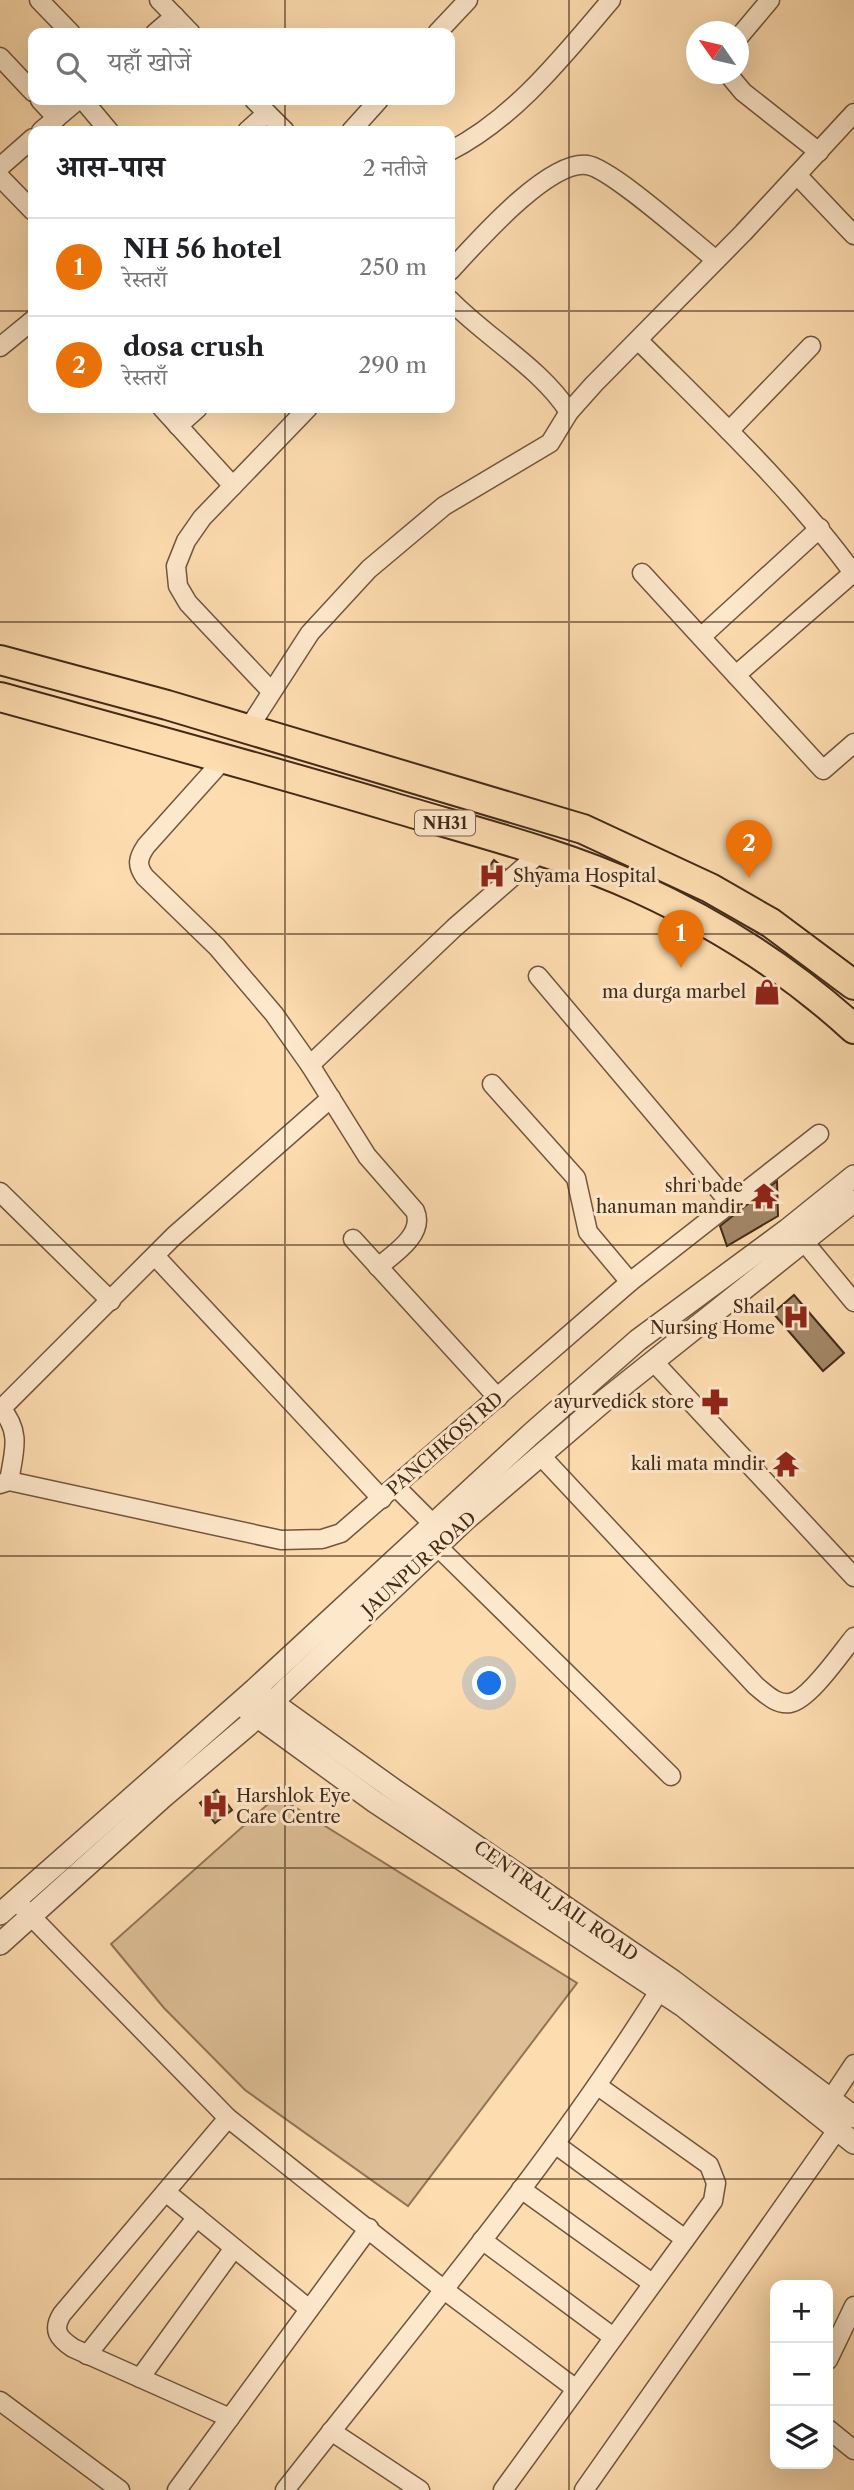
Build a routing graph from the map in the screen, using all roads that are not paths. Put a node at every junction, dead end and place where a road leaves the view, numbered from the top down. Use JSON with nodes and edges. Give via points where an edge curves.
{"nodes":[{"id":1,"x":38,"y":0,"type":"edge"},
{"id":2,"x":159,"y":0,"type":"edge"},
{"id":3,"x":468,"y":0,"type":"edge"},
{"id":4,"x":611,"y":0,"type":"edge"},
{"id":5,"x":770,"y":0,"type":"edge"},
{"id":6,"x":175,"y":16,"type":"junction"},
{"id":7,"x":749,"y":25,"type":"edge"},
{"id":8,"x":66,"y":28,"type":"edge"},
{"id":9,"x":161,"y":28,"type":"edge"},
{"id":10,"x":186,"y":28,"type":"edge"},
{"id":11,"x":442,"y":28,"type":"edge"},
{"id":12,"x":0,"y":57,"type":"edge"},
{"id":13,"x":736,"y":84,"type":"edge"},
{"id":14,"x":28,"y":87,"type":"edge"},
{"id":15,"x":45,"y":105,"type":"edge"},
{"id":16,"x":74,"y":105,"type":"edge"},
{"id":17,"x":85,"y":105,"type":"edge"},
{"id":18,"x":374,"y":105,"type":"edge"},
{"id":19,"x":261,"y":106,"type":"edge"},
{"id":20,"x":854,"y":113,"type":"edge"},
{"id":21,"x":57,"y":118,"type":"junction"},
{"id":22,"x":47,"y":126,"type":"edge"},
{"id":23,"x":104,"y":126,"type":"edge"},
{"id":24,"x":250,"y":126,"type":"edge"},
{"id":25,"x":280,"y":126,"type":"edge"},
{"id":26,"x":356,"y":126,"type":"edge"},
{"id":27,"x":28,"y":142,"type":"edge"},
{"id":28,"x":455,"y":148,"type":"edge"},
{"id":29,"x":819,"y":152,"type":"junction"},
{"id":30,"x":0,"y":167,"type":"edge"},
{"id":31,"x":797,"y":175,"type":"junction"},
{"id":32,"x":0,"y":177,"type":"edge"},
{"id":33,"x":28,"y":206,"type":"edge"},
{"id":34,"x":854,"y":235,"type":"edge"},
{"id":35,"x":716,"y":260,"type":"junction"},
{"id":36,"x":455,"y":266,"type":"edge"},
{"id":37,"x":455,"y":304,"type":"edge"},
{"id":38,"x":28,"y":324,"type":"edge"},
{"id":39,"x":638,"y":340,"type":"junction"},
{"id":40,"x":0,"y":346,"type":"edge"},
{"id":41,"x":811,"y":346,"type":"dead end"},
{"id":42,"x":569,"y":412,"type":"junction"},
{"id":43,"x":166,"y":413,"type":"edge"},
{"id":44,"x":192,"y":413,"type":"edge"},
{"id":45,"x":304,"y":413,"type":"edge"},
{"id":46,"x":178,"y":426,"type":"junction"},
{"id":47,"x":729,"y":431,"type":"junction"},
{"id":48,"x":233,"y":486,"type":"junction"},
{"id":49,"x":820,"y":528,"type":"junction"},
{"id":50,"x":851,"y":563,"type":"edge"},
{"id":51,"x":642,"y":573,"type":"dead end"},
{"id":52,"x":701,"y":637,"type":"junction"},
{"id":53,"x":0,"y":660,"type":"edge"},
{"id":54,"x":736,"y":676,"type":"junction"},
{"id":55,"x":271,"y":691,"type":"junction"},
{"id":56,"x":0,"y":697,"type":"edge"},
{"id":57,"x":248,"y":729,"type":"junction"},
{"id":58,"x":854,"y":743,"type":"edge"},
{"id":59,"x":225,"y":759,"type":"junction"},
{"id":60,"x":541,"y":852,"type":"junction"},
{"id":61,"x":537,"y":976,"type":"dead end"},
{"id":62,"x":854,"y":985,"type":"edge"},
{"id":63,"x":854,"y":1029,"type":"edge"},
{"id":64,"x":310,"y":1065,"type":"junction"},
{"id":65,"x":492,"y":1084,"type":"dead end"},
{"id":66,"x":331,"y":1098,"type":"junction"},
{"id":67,"x":819,"y":1133,"type":"dead end"},
{"id":68,"x":854,"y":1176,"type":"edge"},
{"id":69,"x":0,"y":1192,"type":"edge"},
{"id":70,"x":729,"y":1202,"type":"junction"},
{"id":71,"x":854,"y":1202,"type":"edge"},
{"id":72,"x":798,"y":1234,"type":"junction"},
{"id":73,"x":353,"y":1239,"type":"dead end"},
{"id":74,"x":155,"y":1256,"type":"junction"},
{"id":75,"x":378,"y":1267,"type":"junction"},
{"id":76,"x":630,"y":1282,"type":"junction"},
{"id":77,"x":111,"y":1301,"type":"junction"},
{"id":78,"x":854,"y":1302,"type":"edge"},
{"id":79,"x":653,"y":1362,"type":"junction"},
{"id":80,"x":498,"y":1398,"type":"junction"},
{"id":81,"x":1,"y":1408,"type":"edge"},
{"id":82,"x":541,"y":1456,"type":"junction"},
{"id":83,"x":4,"y":1482,"type":"edge"},
{"id":84,"x":389,"y":1493,"type":"junction"},
{"id":85,"x":435,"y":1536,"type":"junction"},
{"id":86,"x":854,"y":1577,"type":"edge"},
{"id":87,"x":854,"y":1637,"type":"edge"},
{"id":88,"x":256,"y":1702,"type":"junction"},
{"id":89,"x":670,"y":1776,"type":"dead end"},
{"id":90,"x":8,"y":1907,"type":"edge"},
{"id":91,"x":30,"y":1917,"type":"junction"},
{"id":92,"x":0,"y":1944,"type":"edge"},
{"id":93,"x":663,"y":1984,"type":"junction"},
{"id":94,"x":854,"y":2064,"type":"edge"},
{"id":95,"x":598,"y":2086,"type":"junction"},
{"id":96,"x":830,"y":2100,"type":"junction"},
{"id":97,"x":228,"y":2118,"type":"junction"},
{"id":98,"x":845,"y":2123,"type":"edge"},
{"id":99,"x":854,"y":2143,"type":"edge"},
{"id":100,"x":555,"y":2144,"type":"junction"},
{"id":101,"x":521,"y":2189,"type":"junction"},
{"id":102,"x":167,"y":2193,"type":"junction"},
{"id":103,"x":197,"y":2217,"type":"junction"},
{"id":104,"x":369,"y":2228,"type":"junction"},
{"id":105,"x":685,"y":2239,"type":"junction"},
{"id":106,"x":482,"y":2240,"type":"junction"},
{"id":107,"x":234,"y":2248,"type":"junction"},
{"id":108,"x":652,"y":2283,"type":"junction"},
{"id":109,"x":443,"y":2289,"type":"junction"},
{"id":110,"x":854,"y":2306,"type":"edge"},
{"id":111,"x":309,"y":2309,"type":"junction"},
{"id":112,"x":613,"y":2337,"type":"junction"},
{"id":113,"x":833,"y":2350,"type":"edge"},
{"id":114,"x":87,"y":2355,"type":"junction"},
{"id":115,"x":140,"y":2378,"type":"junction"},
{"id":116,"x":576,"y":2389,"type":"junction"},
{"id":117,"x":0,"y":2401,"type":"edge"},
{"id":118,"x":230,"y":2418,"type":"junction"},
{"id":119,"x":331,"y":2431,"type":"junction"},
{"id":120,"x":833,"y":2433,"type":"edge"},
{"id":121,"x":854,"y":2450,"type":"edge"},
{"id":122,"x":120,"y":2490,"type":"edge"},
{"id":123,"x":177,"y":2490,"type":"edge"},
{"id":124,"x":285,"y":2490,"type":"edge"},
{"id":125,"x":420,"y":2490,"type":"edge"},
{"id":126,"x":503,"y":2490,"type":"edge"},
{"id":127,"x":584,"y":2490,"type":"edge"}],
"edges":[{"from":1,"to":8,"type":"street"},
{"from":2,"to":6,"type":"street"},
{"from":3,"to":11,"type":"street"},
{"from":4,"to":28,"type":"street","via":[[508,111],[483,133]]},
{"from":5,"to":7,"type":"street"},
{"from":6,"to":9,"type":"street"},
{"from":6,"to":10,"type":"street"},
{"from":12,"to":14,"type":"street"},
{"from":13,"to":29,"type":"street"},
{"from":15,"to":21,"type":"street"},
{"from":16,"to":21,"type":"street"},
{"from":17,"to":23,"type":"street"},
{"from":18,"to":26,"type":"street"},
{"from":19,"to":24,"type":"street"},
{"from":19,"to":25,"type":"street"},
{"from":20,"to":29,"type":"street"},
{"from":21,"to":22,"type":"street"},
{"from":27,"to":30,"type":"street"},
{"from":29,"to":31,"type":"street"},
{"from":31,"to":34,"type":"street"},
{"from":31,"to":35,"type":"street"},
{"from":32,"to":33,"type":"street"},
{"from":35,"to":36,"type":"street","via":[[611,175],[588,164],[547,177]]},
{"from":35,"to":39,"type":"street"},
{"from":37,"to":42,"type":"street","via":[[549,387]]},
{"from":38,"to":40,"type":"street"},
{"from":39,"to":42,"type":"street"},
{"from":39,"to":47,"type":"street"},
{"from":41,"to":47,"type":"street"},
{"from":42,"to":55,"type":"street","via":[[550,443],[444,506],[369,569],[310,633]]},
{"from":43,"to":46,"type":"street"},
{"from":44,"to":46,"type":"street"},
{"from":45,"to":48,"type":"street"},
{"from":46,"to":48,"type":"street"},
{"from":47,"to":49,"type":"street"},
{"from":48,"to":55,"type":"street","via":[[186,541],[176,566],[178,586],[188,603]]},
{"from":49,"to":50,"type":"street"},
{"from":49,"to":52,"type":"street"},
{"from":50,"to":54,"type":"street"},
{"from":51,"to":52,"type":"street"},
{"from":52,"to":54,"type":"street"},
{"from":53,"to":57,"type":"highway","number":"NH31"},
{"from":54,"to":58,"type":"street","via":[[823,770]]},
{"from":55,"to":57,"type":"street"},
{"from":56,"to":59,"type":"highway","number":"NH31"},
{"from":57,"to":62,"type":"highway","number":"NH31","via":[[583,829],[710,888],[761,918]]},
{"from":59,"to":60,"type":"highway","number":"NH31"},
{"from":59,"to":64,"type":"street","via":[[146,846],[139,868],[217,947]]},
{"from":60,"to":63,"type":"highway","number":"NH31","via":[[637,887],[730,934],[820,997]]},
{"from":60,"to":64,"type":"street"},
{"from":61,"to":70,"type":"street"},
{"from":64,"to":66,"type":"street"},
{"from":65,"to":76,"type":"street","via":[[576,1178],[588,1232]]},
{"from":66,"to":74,"type":"street"},
{"from":66,"to":75,"type":"street","via":[[367,1156],[419,1220],[409,1238]]},
{"from":67,"to":70,"type":"street","name":"PANCHKOSI RD"},
{"from":68,"to":72,"type":"street","name":"JAUNPUR ROAD"},
{"from":69,"to":77,"type":"street"},
{"from":70,"to":76,"type":"street","name":"PANCHKOSI RD"},
{"from":71,"to":72,"type":"street","name":"JAUNPUR ROAD"},
{"from":72,"to":78,"type":"street"},
{"from":72,"to":79,"type":"street","name":"JAUNPUR ROAD"},
{"from":72,"to":85,"type":"street","name":"JAUNPUR ROAD","via":[[638,1340],[531,1434]]},
{"from":73,"to":75,"type":"street"},
{"from":74,"to":77,"type":"street"},
{"from":74,"to":84,"type":"street"},
{"from":75,"to":80,"type":"street"},
{"from":76,"to":80,"type":"street","name":"PANCHKOSI RD"},
{"from":77,"to":81,"type":"street"},
{"from":79,"to":82,"type":"street","name":"JAUNPUR ROAD"},
{"from":79,"to":86,"type":"street"},
{"from":80,"to":84,"type":"street","name":"PANCHKOSI RD"},
{"from":81,"to":83,"type":"street","via":[[13,1423],[16,1438]]},
{"from":82,"to":85,"type":"street","name":"JAUNPUR ROAD"},
{"from":82,"to":87,"type":"street","via":[[775,1702],[790,1703],[805,1696]]},
{"from":83,"to":84,"type":"street","name":"PANCHKOSI RD","via":[[281,1540],[322,1539],[341,1533]]},
{"from":84,"to":85,"type":"street"},
{"from":85,"to":88,"type":"street","name":"JAUNPUR ROAD"},
{"from":85,"to":89,"type":"street"},
{"from":88,"to":90,"type":"street","name":"JAUNPUR ROAD"},
{"from":88,"to":91,"type":"street","name":"JAUNPUR ROAD","via":[[182,1780]]},
{"from":88,"to":93,"type":"street","name":"CENTRAL JAIL ROAD"},
{"from":90,"to":91,"type":"street"},
{"from":91,"to":92,"type":"street","name":"JAUNPUR ROAD"},
{"from":91,"to":97,"type":"street"},
{"from":93,"to":95,"type":"street"},
{"from":93,"to":96,"type":"street","name":"CENTRAL JAIL ROAD"},
{"from":93,"to":98,"type":"street","via":[[716,2030]]},
{"from":94,"to":96,"type":"street"},
{"from":95,"to":100,"type":"street"},
{"from":95,"to":105,"type":"street","via":[[709,2165],[716,2183],[713,2201]]},
{"from":96,"to":98,"type":"street","name":"CENTRAL JAIL ROAD"},
{"from":97,"to":102,"type":"street"},
{"from":97,"to":104,"type":"street"},
{"from":98,"to":99,"type":"street"},
{"from":98,"to":127,"type":"street"},
{"from":100,"to":101,"type":"street"},
{"from":100,"to":105,"type":"street"},
{"from":101,"to":106,"type":"street"},
{"from":101,"to":108,"type":"street"},
{"from":102,"to":103,"type":"street"},
{"from":102,"to":114,"type":"street","via":[[57,2323],[56,2333],[62,2341]]},
{"from":103,"to":107,"type":"street"},
{"from":103,"to":114,"type":"street"},
{"from":104,"to":109,"type":"street"},
{"from":104,"to":111,"type":"street"},
{"from":105,"to":108,"type":"street"},
{"from":106,"to":109,"type":"street"},
{"from":106,"to":112,"type":"street"},
{"from":107,"to":111,"type":"street"},
{"from":107,"to":115,"type":"street"},
{"from":108,"to":112,"type":"street"},
{"from":109,"to":116,"type":"street"},
{"from":109,"to":119,"type":"street"},
{"from":110,"to":113,"type":"street"},
{"from":111,"to":118,"type":"street"},
{"from":112,"to":116,"type":"street"},
{"from":114,"to":115,"type":"street"},
{"from":115,"to":118,"type":"street"},
{"from":116,"to":126,"type":"street"},
{"from":117,"to":122,"type":"street"},
{"from":118,"to":123,"type":"street"},
{"from":119,"to":124,"type":"street"},
{"from":119,"to":125,"type":"street"},
{"from":120,"to":121,"type":"street"}]}
